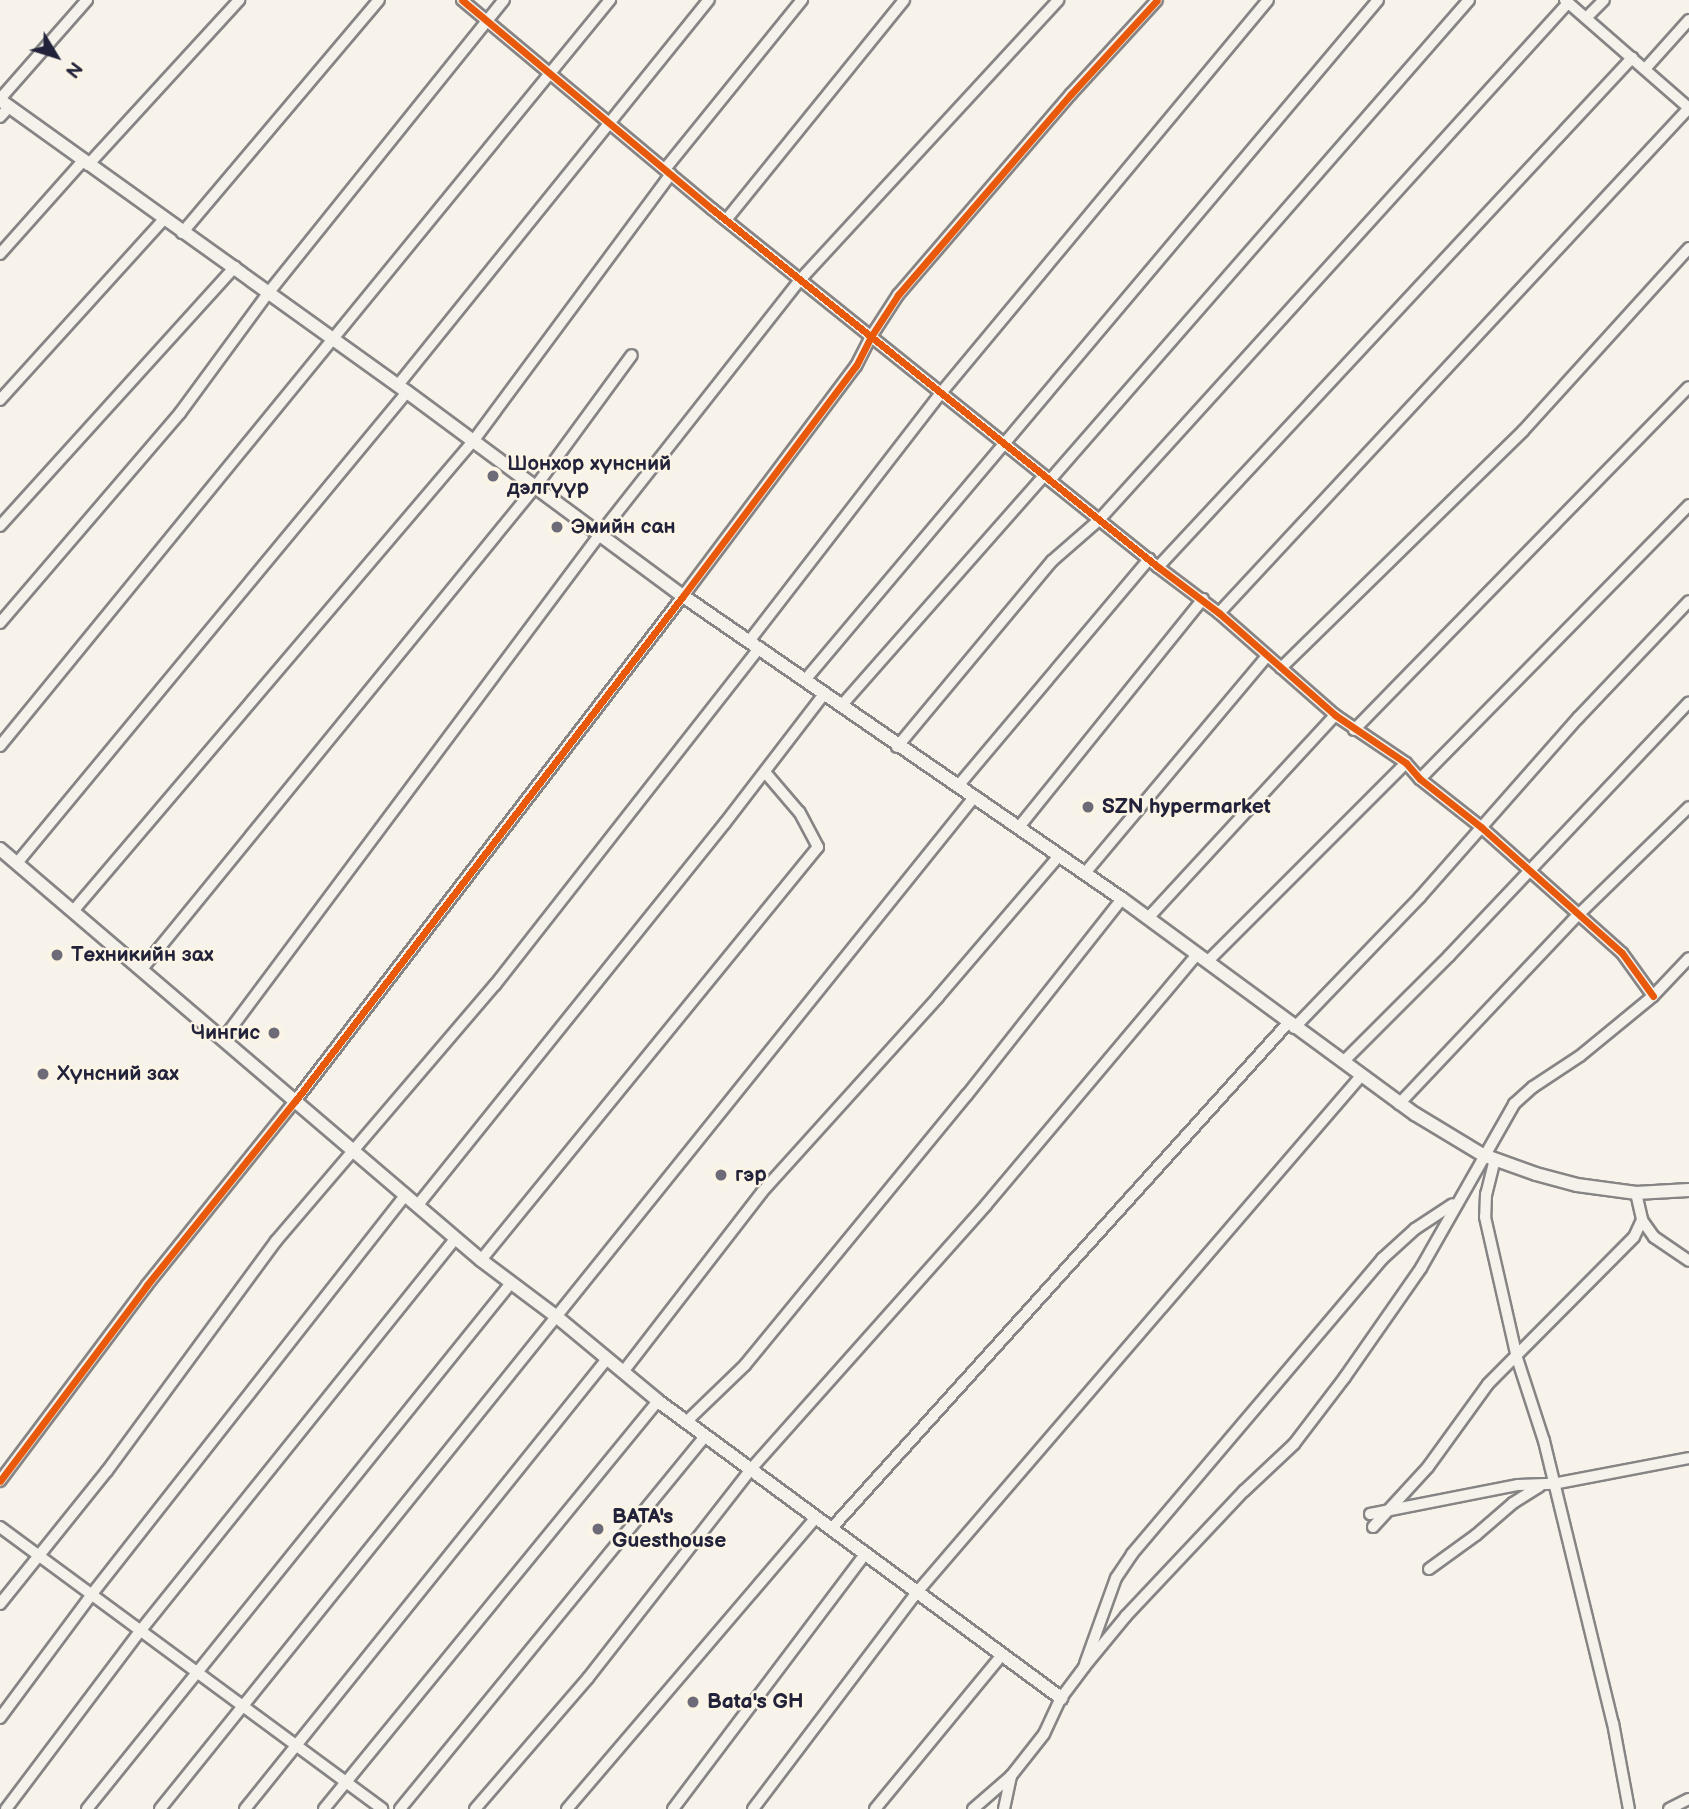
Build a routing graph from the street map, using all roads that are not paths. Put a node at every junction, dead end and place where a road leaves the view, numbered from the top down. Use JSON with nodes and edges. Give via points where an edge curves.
{"nodes":[{"id":1,"x":87,"y":0,"type":"edge"},
{"id":2,"x":239,"y":0,"type":"edge"},
{"id":3,"x":379,"y":0,"type":"edge"},
{"id":4,"x":462,"y":0,"type":"edge"},
{"id":5,"x":505,"y":0,"type":"edge"},
{"id":6,"x":610,"y":0,"type":"edge"},
{"id":7,"x":709,"y":0,"type":"edge"},
{"id":8,"x":802,"y":0,"type":"edge"},
{"id":9,"x":904,"y":0,"type":"edge"},
{"id":10,"x":1058,"y":0,"type":"edge"},
{"id":11,"x":1157,"y":0,"type":"edge"},
{"id":12,"x":1268,"y":0,"type":"edge"},
{"id":13,"x":1378,"y":0,"type":"edge"},
{"id":14,"x":1469,"y":0,"type":"edge"},
{"id":15,"x":1604,"y":0,"type":"edge"},
{"id":16,"x":1567,"y":1,"type":"edge"},
{"id":17,"x":1586,"y":18,"type":"junction"},
{"id":18,"x":1689,"y":20,"type":"edge"},
{"id":19,"x":488,"y":21,"type":"junction"},
{"id":20,"x":1632,"y":58,"type":"junction"},
{"id":21,"x":1645,"y":69,"type":"junction"},
{"id":22,"x":550,"y":73,"type":"junction"},
{"id":23,"x":2,"y":106,"type":"edge"},
{"id":24,"x":1689,"y":108,"type":"edge"},
{"id":25,"x":609,"y":123,"type":"junction"},
{"id":26,"x":85,"y":163,"type":"junction"},
{"id":27,"x":668,"y":172,"type":"junction"},
{"id":28,"x":164,"y":219,"type":"junction"},
{"id":29,"x":726,"y":220,"type":"junction"},
{"id":30,"x":182,"y":233,"type":"junction"},
{"id":31,"x":1689,"y":248,"type":"edge"},
{"id":32,"x":0,"y":254,"type":"edge"},
{"id":33,"x":235,"y":267,"type":"junction"},
{"id":34,"x":800,"y":280,"type":"junction"},
{"id":35,"x":269,"y":292,"type":"junction"},
{"id":36,"x":872,"y":335,"type":"junction"},
{"id":37,"x":333,"y":339,"type":"junction"},
{"id":38,"x":632,"y":355,"type":"dead end"},
{"id":39,"x":1689,"y":387,"type":"edge"},
{"id":40,"x":402,"y":388,"type":"junction"},
{"id":41,"x":941,"y":393,"type":"junction"},
{"id":42,"x":0,"y":400,"type":"edge"},
{"id":43,"x":474,"y":440,"type":"junction"},
{"id":44,"x":1005,"y":444,"type":"junction"},
{"id":45,"x":1047,"y":478,"type":"junction"},
{"id":46,"x":536,"y":486,"type":"junction"},
{"id":47,"x":1689,"y":505,"type":"edge"},
{"id":48,"x":1100,"y":520,"type":"junction"},
{"id":49,"x":0,"y":526,"type":"edge"},
{"id":50,"x":600,"y":534,"type":"junction"},
{"id":51,"x":1149,"y":559,"type":"junction"},
{"id":52,"x":1157,"y":567,"type":"junction"},
{"id":53,"x":683,"y":596,"type":"junction"},
{"id":54,"x":1203,"y":599,"type":"junction"},
{"id":55,"x":1689,"y":601,"type":"edge"},
{"id":56,"x":1219,"y":612,"type":"junction"},
{"id":57,"x":0,"y":623,"type":"edge"},
{"id":58,"x":755,"y":643,"type":"junction"},
{"id":59,"x":1267,"y":656,"type":"junction"},
{"id":60,"x":1281,"y":668,"type":"junction"},
{"id":61,"x":805,"y":680,"type":"junction"},
{"id":62,"x":824,"y":694,"type":"junction"},
{"id":63,"x":1689,"y":702,"type":"edge"},
{"id":64,"x":841,"y":706,"type":"junction"},
{"id":65,"x":1335,"y":715,"type":"junction"},
{"id":66,"x":1354,"y":730,"type":"junction"},
{"id":67,"x":0,"y":746,"type":"edge"},
{"id":68,"x":897,"y":747,"type":"junction"},
{"id":69,"x":1406,"y":763,"type":"junction"},
{"id":70,"x":765,"y":772,"type":"junction"},
{"id":71,"x":1420,"y":779,"type":"junction"},
{"id":72,"x":958,"y":786,"type":"junction"},
{"id":73,"x":975,"y":796,"type":"junction"},
{"id":74,"x":1689,"y":807,"type":"edge"},
{"id":75,"x":1019,"y":827,"type":"junction"},
{"id":76,"x":1481,"y":827,"type":"junction"},
{"id":77,"x":0,"y":849,"type":"edge"},
{"id":78,"x":1059,"y":856,"type":"junction"},
{"id":79,"x":18,"y":863,"type":"junction"},
{"id":80,"x":1529,"y":871,"type":"junction"},
{"id":81,"x":1085,"y":873,"type":"junction"},
{"id":82,"x":1122,"y":899,"type":"junction"},
{"id":83,"x":74,"y":910,"type":"junction"},
{"id":84,"x":1577,"y":916,"type":"junction"},
{"id":85,"x":1148,"y":918,"type":"junction"},
{"id":86,"x":1202,"y":958,"type":"junction"},
{"id":87,"x":1689,"y":958,"type":"edge"},
{"id":88,"x":142,"y":969,"type":"junction"},
{"id":89,"x":1653,"y":996,"type":"junction"},
{"id":90,"x":1291,"y":1026,"type":"junction"},
{"id":91,"x":223,"y":1039,"type":"junction"},
{"id":92,"x":1343,"y":1062,"type":"junction"},
{"id":93,"x":1361,"y":1076,"type":"junction"},
{"id":94,"x":296,"y":1100,"type":"junction"},
{"id":95,"x":1399,"y":1104,"type":"junction"},
{"id":96,"x":351,"y":1151,"type":"junction"},
{"id":97,"x":1489,"y":1157,"type":"junction"},
{"id":98,"x":1689,"y":1190,"type":"edge"},
{"id":99,"x":1636,"y":1193,"type":"junction"},
{"id":100,"x":404,"y":1196,"type":"junction"},
{"id":101,"x":1458,"y":1199,"type":"junction"},
{"id":102,"x":416,"y":1206,"type":"junction"},
{"id":103,"x":1643,"y":1220,"type":"junction"},
{"id":104,"x":456,"y":1239,"type":"junction"},
{"id":105,"x":481,"y":1260,"type":"junction"},
{"id":106,"x":1689,"y":1261,"type":"edge"},
{"id":107,"x":511,"y":1283,"type":"junction"},
{"id":108,"x":557,"y":1317,"type":"junction"},
{"id":109,"x":1517,"y":1358,"type":"junction"},
{"id":110,"x":607,"y":1359,"type":"junction"},
{"id":111,"x":623,"y":1372,"type":"junction"},
{"id":112,"x":659,"y":1401,"type":"junction"},
{"id":113,"x":686,"y":1422,"type":"junction"},
{"id":114,"x":705,"y":1436,"type":"junction"},
{"id":115,"x":1689,"y":1458,"type":"edge"},
{"id":116,"x":751,"y":1469,"type":"junction"},
{"id":117,"x":0,"y":1480,"type":"edge"},
{"id":118,"x":1550,"y":1484,"type":"junction"},
{"id":119,"x":1386,"y":1511,"type":"junction"},
{"id":120,"x":1370,"y":1514,"type":"dead end"},
{"id":121,"x":816,"y":1517,"type":"junction"},
{"id":122,"x":0,"y":1527,"type":"edge"},
{"id":123,"x":1373,"y":1527,"type":"dead end"},
{"id":124,"x":831,"y":1529,"type":"junction"},
{"id":125,"x":864,"y":1554,"type":"junction"},
{"id":126,"x":38,"y":1556,"type":"junction"},
{"id":127,"x":1429,"y":1569,"type":"dead end"},
{"id":128,"x":918,"y":1591,"type":"junction"},
{"id":129,"x":92,"y":1594,"type":"junction"},
{"id":130,"x":0,"y":1604,"type":"edge"},
{"id":131,"x":141,"y":1630,"type":"junction"},
{"id":132,"x":1002,"y":1655,"type":"junction"},
{"id":133,"x":1084,"y":1667,"type":"junction"},
{"id":134,"x":195,"y":1671,"type":"junction"},
{"id":135,"x":1061,"y":1698,"type":"junction"},
{"id":136,"x":242,"y":1704,"type":"junction"},
{"id":137,"x":0,"y":1718,"type":"edge"},
{"id":138,"x":295,"y":1744,"type":"junction"},
{"id":139,"x":1011,"y":1776,"type":"junction"},
{"id":140,"x":346,"y":1781,"type":"junction"},
{"id":141,"x":1689,"y":1800,"type":"edge"},
{"id":142,"x":6,"y":1809,"type":"edge"},
{"id":143,"x":87,"y":1809,"type":"edge"},
{"id":144,"x":160,"y":1809,"type":"edge"},
{"id":145,"x":245,"y":1809,"type":"edge"},
{"id":146,"x":324,"y":1809,"type":"edge"},
{"id":147,"x":382,"y":1809,"type":"edge"},
{"id":148,"x":400,"y":1809,"type":"edge"},
{"id":149,"x":475,"y":1809,"type":"edge"},
{"id":150,"x":567,"y":1809,"type":"edge"},
{"id":151,"x":673,"y":1809,"type":"edge"},
{"id":152,"x":753,"y":1809,"type":"edge"},
{"id":153,"x":875,"y":1809,"type":"edge"},
{"id":154,"x":973,"y":1809,"type":"edge"},
{"id":155,"x":1004,"y":1809,"type":"edge"},
{"id":156,"x":1629,"y":1809,"type":"edge"},
{"id":157,"x":1669,"y":1809,"type":"edge"}],
"edges":[{"from":1,"to":23,"type":"street"},
{"from":2,"to":26,"type":"street"},
{"from":3,"to":30,"type":"street"},
{"from":4,"to":19,"type":"street"},
{"from":5,"to":19,"type":"street"},
{"from":6,"to":22,"type":"street"},
{"from":7,"to":25,"type":"street"},
{"from":8,"to":27,"type":"street"},
{"from":9,"to":29,"type":"street"},
{"from":10,"to":34,"type":"street"},
{"from":11,"to":36,"type":"street","via":[[898,295]]},
{"from":12,"to":41,"type":"street"},
{"from":13,"to":44,"type":"street"},
{"from":14,"to":45,"type":"street"},
{"from":15,"to":17,"type":"street"},
{"from":16,"to":17,"type":"street"},
{"from":16,"to":48,"type":"street"},
{"from":17,"to":20,"type":"street"},
{"from":18,"to":21,"type":"street"},
{"from":19,"to":22,"type":"street"},
{"from":19,"to":35,"type":"street"},
{"from":20,"to":21,"type":"street"},
{"from":20,"to":52,"type":"street"},
{"from":21,"to":24,"type":"street"},
{"from":22,"to":25,"type":"street"},
{"from":22,"to":37,"type":"street"},
{"from":23,"to":26,"type":"main road"},
{"from":24,"to":56,"type":"street"},
{"from":25,"to":27,"type":"street"},
{"from":25,"to":40,"type":"street"},
{"from":26,"to":28,"type":"main road"},
{"from":26,"to":32,"type":"street"},
{"from":27,"to":29,"type":"street"},
{"from":27,"to":43,"type":"street"},
{"from":28,"to":30,"type":"main road"},
{"from":28,"to":42,"type":"street"},
{"from":29,"to":34,"type":"street"},
{"from":30,"to":33,"type":"main road"},
{"from":31,"to":60,"type":"street","via":[[1523,432]]},
{"from":33,"to":35,"type":"main road"},
{"from":33,"to":49,"type":"street"},
{"from":34,"to":36,"type":"street"},
{"from":34,"to":50,"type":"street"},
{"from":35,"to":37,"type":"main road"},
{"from":35,"to":57,"type":"street","via":[[180,413]]},
{"from":36,"to":41,"type":"street"},
{"from":36,"to":53,"type":"street","via":[[856,366]]},
{"from":37,"to":40,"type":"main road"},
{"from":37,"to":67,"type":"street"},
{"from":38,"to":46,"type":"street"},
{"from":39,"to":66,"type":"street"},
{"from":40,"to":43,"type":"main road"},
{"from":40,"to":79,"type":"street"},
{"from":41,"to":44,"type":"street"},
{"from":41,"to":58,"type":"street"},
{"from":43,"to":46,"type":"main road"},
{"from":43,"to":83,"type":"street"},
{"from":44,"to":45,"type":"street"},
{"from":44,"to":61,"type":"street"},
{"from":45,"to":48,"type":"street"},
{"from":45,"to":64,"type":"street"},
{"from":46,"to":50,"type":"main road"},
{"from":46,"to":88,"type":"street"},
{"from":47,"to":71,"type":"street"},
{"from":48,"to":51,"type":"street"},
{"from":48,"to":68,"type":"street","via":[[1052,561]]},
{"from":50,"to":53,"type":"main road"},
{"from":50,"to":91,"type":"street"},
{"from":51,"to":52,"type":"street"},
{"from":51,"to":72,"type":"street"},
{"from":52,"to":54,"type":"street"},
{"from":53,"to":58,"type":"main road"},
{"from":53,"to":94,"type":"street"},
{"from":54,"to":56,"type":"street"},
{"from":54,"to":75,"type":"street"},
{"from":55,"to":76,"type":"street"},
{"from":56,"to":59,"type":"street"},
{"from":58,"to":61,"type":"main road"},
{"from":58,"to":96,"type":"street","via":[[495,985]]},
{"from":59,"to":60,"type":"street"},
{"from":59,"to":81,"type":"street"},
{"from":60,"to":65,"type":"street"},
{"from":61,"to":62,"type":"main road"},
{"from":62,"to":64,"type":"main road"},
{"from":62,"to":70,"type":"street"},
{"from":63,"to":80,"type":"street"},
{"from":64,"to":68,"type":"main road"},
{"from":65,"to":66,"type":"street"},
{"from":65,"to":85,"type":"street"},
{"from":66,"to":69,"type":"street"},
{"from":68,"to":72,"type":"main road"},
{"from":69,"to":71,"type":"street"},
{"from":69,"to":86,"type":"street"},
{"from":70,"to":102,"type":"street"},
{"from":70,"to":105,"type":"street","via":[[799,812],[818,847]]},
{"from":71,"to":76,"type":"street"},
{"from":72,"to":73,"type":"main road"},
{"from":73,"to":75,"type":"main road"},
{"from":73,"to":108,"type":"street"},
{"from":74,"to":84,"type":"street"},
{"from":75,"to":78,"type":"main road"},
{"from":76,"to":80,"type":"street"},
{"from":76,"to":90,"type":"street","via":[[1420,897]]},
{"from":77,"to":79,"type":"main road"},
{"from":78,"to":81,"type":"main road"},
{"from":78,"to":111,"type":"street","via":[[762,1192]]},
{"from":79,"to":83,"type":"main road"},
{"from":80,"to":84,"type":"street"},
{"from":80,"to":92,"type":"street"},
{"from":81,"to":82,"type":"main road"},
{"from":82,"to":85,"type":"main road"},
{"from":82,"to":113,"type":"street","via":[[745,1364]]},
{"from":83,"to":88,"type":"main road"},
{"from":84,"to":89,"type":"street","via":[[1622,953]]},
{"from":84,"to":95,"type":"street"},
{"from":85,"to":86,"type":"main road"},
{"from":86,"to":90,"type":"main road"},
{"from":86,"to":116,"type":"street"},
{"from":87,"to":89,"type":"street"},
{"from":88,"to":91,"type":"main road"},
{"from":89,"to":97,"type":"street","via":[[1514,1104]]},
{"from":90,"to":92,"type":"main road"},
{"from":90,"to":124,"type":"street"},
{"from":91,"to":94,"type":"main road"},
{"from":92,"to":93,"type":"main road"},
{"from":93,"to":95,"type":"main road"},
{"from":93,"to":128,"type":"street"},
{"from":94,"to":96,"type":"main road"},
{"from":94,"to":117,"type":"street","via":[[146,1285]]},
{"from":95,"to":97,"type":"main road"},
{"from":96,"to":100,"type":"main road"},
{"from":96,"to":126,"type":"street","via":[[275,1241],[107,1471]]},
{"from":97,"to":99,"type":"main road","via":[[1577,1185]]},
{"from":97,"to":101,"type":"street"},
{"from":97,"to":109,"type":"street","via":[[1485,1217]]},
{"from":98,"to":99,"type":"main road"},
{"from":99,"to":103,"type":"street"},
{"from":100,"to":102,"type":"main road"},
{"from":100,"to":129,"type":"street"},
{"from":101,"to":133,"type":"street","via":[[1396,1307],[1294,1444],[1126,1616]]},
{"from":101,"to":133,"type":"street","via":[[1382,1259],[1132,1554],[1116,1578]]},
{"from":102,"to":104,"type":"main road"},
{"from":103,"to":106,"type":"street","via":[[1654,1237]]},
{"from":103,"to":109,"type":"street","via":[[1634,1237]]},
{"from":104,"to":105,"type":"main road"},
{"from":104,"to":131,"type":"street"},
{"from":105,"to":107,"type":"main road"},
{"from":107,"to":108,"type":"main road"},
{"from":107,"to":134,"type":"street"},
{"from":108,"to":110,"type":"main road"},
{"from":108,"to":136,"type":"street"},
{"from":109,"to":118,"type":"street","via":[[1544,1441]]},
{"from":109,"to":119,"type":"street","via":[[1488,1384],[1428,1466]]},
{"from":110,"to":111,"type":"main road"},
{"from":110,"to":138,"type":"street"},
{"from":111,"to":112,"type":"main road"},
{"from":112,"to":113,"type":"main road"},
{"from":112,"to":140,"type":"street"},
{"from":113,"to":114,"type":"main road"},
{"from":114,"to":116,"type":"main road"},
{"from":114,"to":148,"type":"street"},
{"from":115,"to":118,"type":"street"},
{"from":116,"to":121,"type":"main road"},
{"from":116,"to":149,"type":"street","via":[[588,1678]]},
{"from":118,"to":119,"type":"street","via":[[1518,1485]]},
{"from":118,"to":127,"type":"street","via":[[1513,1503]]},
{"from":118,"to":156,"type":"street","via":[[1613,1724]]},
{"from":119,"to":120,"type":"street"},
{"from":119,"to":123,"type":"street"},
{"from":121,"to":124,"type":"main road"},
{"from":121,"to":150,"type":"street"},
{"from":122,"to":126,"type":"street"},
{"from":124,"to":125,"type":"main road"},
{"from":125,"to":128,"type":"main road"},
{"from":125,"to":151,"type":"street"},
{"from":126,"to":129,"type":"street"},
{"from":126,"to":130,"type":"street"},
{"from":128,"to":132,"type":"main road"},
{"from":128,"to":152,"type":"street"},
{"from":129,"to":131,"type":"street"},
{"from":129,"to":137,"type":"street"},
{"from":131,"to":134,"type":"street"},
{"from":131,"to":142,"type":"street"},
{"from":132,"to":135,"type":"main road"},
{"from":132,"to":153,"type":"street"},
{"from":133,"to":135,"type":"street"},
{"from":134,"to":136,"type":"street"},
{"from":134,"to":143,"type":"street"},
{"from":135,"to":139,"type":"street","via":[[1044,1734]]},
{"from":136,"to":138,"type":"street"},
{"from":136,"to":144,"type":"street"},
{"from":138,"to":140,"type":"street"},
{"from":138,"to":145,"type":"street"},
{"from":139,"to":154,"type":"street"},
{"from":139,"to":155,"type":"street"},
{"from":140,"to":146,"type":"street"},
{"from":140,"to":147,"type":"street"},
{"from":141,"to":157,"type":"street"}]}
